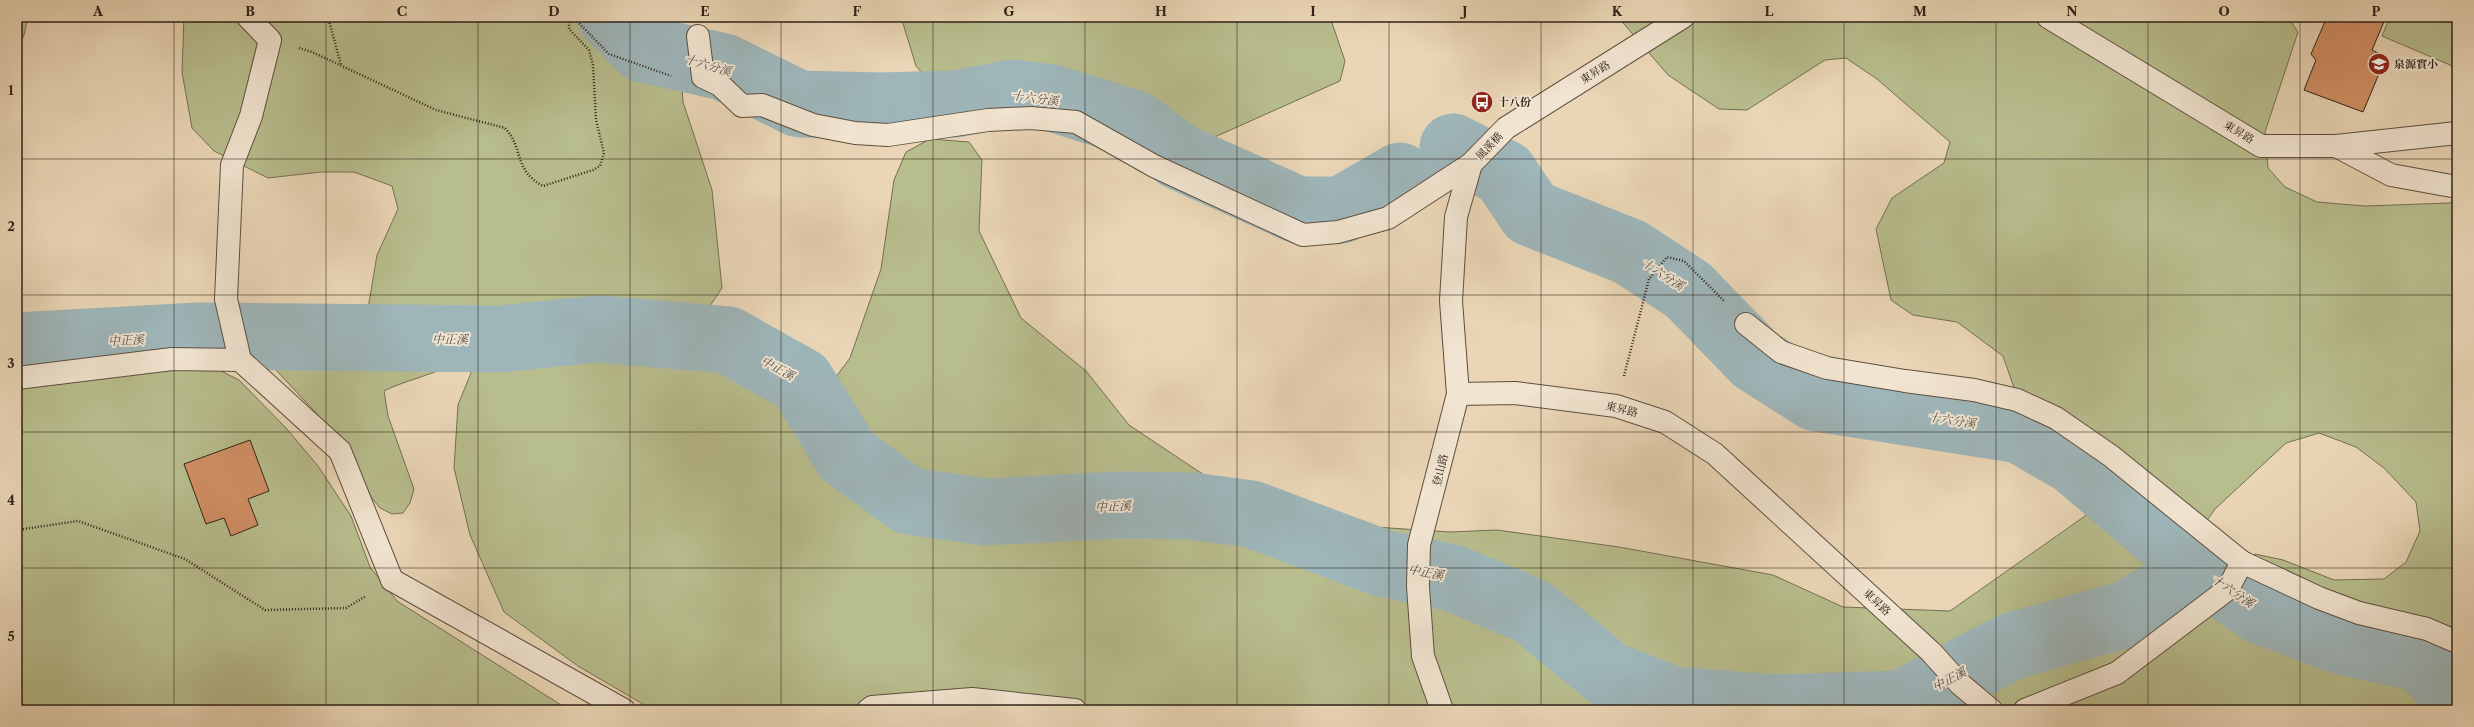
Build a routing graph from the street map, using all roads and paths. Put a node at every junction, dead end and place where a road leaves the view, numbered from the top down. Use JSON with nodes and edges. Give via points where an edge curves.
{"nodes":[{"id":1,"x":248,"y":17,"type":"edge"},
{"id":2,"x":328,"y":17,"type":"edge"},
{"id":3,"x":569,"y":17,"type":"edge"},
{"id":4,"x":573,"y":17,"type":"edge"},
{"id":5,"x":1683,"y":17,"type":"edge"},
{"id":6,"x":2048,"y":17,"type":"edge"},
{"id":7,"x":698,"y":36,"type":"dead end"},
{"id":8,"x":270,"y":40,"type":"junction"},
{"id":9,"x":341,"y":66,"type":"junction"},
{"id":10,"x":703,"y":77,"type":"junction"},
{"id":11,"x":1506,"y":128,"type":"joint"},
{"id":12,"x":2457,"y":133,"type":"edge"},
{"id":13,"x":2336,"y":146,"type":"junction"},
{"id":14,"x":1471,"y":164,"type":"junction"},
{"id":15,"x":2457,"y":187,"type":"edge"},
{"id":16,"x":1746,"y":324,"type":"joint"},
{"id":17,"x":240,"y":360,"type":"junction"},
{"id":18,"x":17,"y":378,"type":"edge"},
{"id":19,"x":1458,"y":394,"type":"junction"},
{"id":20,"x":1616,"y":406,"type":"junction"},
{"id":21,"x":17,"y":530,"type":"edge"},
{"id":22,"x":2242,"y":562,"type":"junction"},
{"id":23,"x":392,"y":580,"type":"junction"},
{"id":24,"x":2457,"y":642,"type":"edge"},
{"id":25,"x":624,"y":710,"type":"edge"},
{"id":26,"x":868,"y":710,"type":"edge"},
{"id":27,"x":1075,"y":710,"type":"edge"},
{"id":28,"x":1442,"y":710,"type":"edge"},
{"id":29,"x":1991,"y":710,"type":"edge"},
{"id":30,"x":2025,"y":710,"type":"edge"}],
"edges":[{"from":1,"to":8,"type":"street"},
{"from":2,"to":9,"type":"path"},
{"from":3,"to":9,"type":"path","via":[[568,29],[589,50],[593,65],[596,120],[604,153],[600,166],[593,170],[543,186],[524,171],[511,134],[505,128],[436,110]]},
{"from":4,"to":10,"type":"path","via":[[609,54],[677,78]]},
{"from":5,"to":11,"type":"street","name":"東昇路"},
{"from":6,"to":13,"type":"street","name":"東昇路","via":[[2261,146]]},
{"from":7,"to":10,"type":"street"},
{"from":8,"to":9,"type":"path","via":[[312,52]]},
{"from":8,"to":17,"type":"street","via":[[251,116],[232,165],[226,299]]},
{"from":10,"to":14,"type":"street","name":"風溪橋","via":[[720,85],[742,106],[762,105],[812,125],[855,132],[888,135],[988,120],[1031,118],[1076,122],[1154,166],[1303,235],[1338,232],[1388,218]]},
{"from":11,"to":14,"type":"street","name":"風溪橋"},
{"from":12,"to":13,"type":"street","name":"東昇路"},
{"from":13,"to":15,"type":"street","via":[[2391,175]]},
{"from":14,"to":19,"type":"street","via":[[1456,217],[1451,301]]},
{"from":16,"to":20,"type":"path","via":[[1684,261],[1667,257],[1649,279]]},
{"from":16,"to":22,"type":"street","via":[[1781,352],[1827,368],[1905,382],[1974,390],[2017,400],[2056,418],[2111,456]]},
{"from":17,"to":18,"type":"street","via":[[172,359]]},
{"from":17,"to":23,"type":"street","via":[[340,451]]},
{"from":19,"to":20,"type":"street","name":"東昇路","via":[[1514,393]]},
{"from":19,"to":28,"type":"street","name":"登山路","via":[[1420,545],[1418,587],[1423,656]]},
{"from":20,"to":29,"type":"street","name":"東昇路","via":[[1665,422],[1715,454],[1931,652],[1960,684]]},
{"from":21,"to":23,"type":"path","via":[[78,521],[185,559],[265,610],[346,608]]},
{"from":22,"to":24,"type":"street","via":[[2319,598],[2359,613],[2427,629]]},
{"from":22,"to":30,"type":"street","via":[[2228,589],[2117,673]]},
{"from":23,"to":25,"type":"street"},
{"from":26,"to":27,"type":"street","via":[[872,706],[972,699]]}]}
